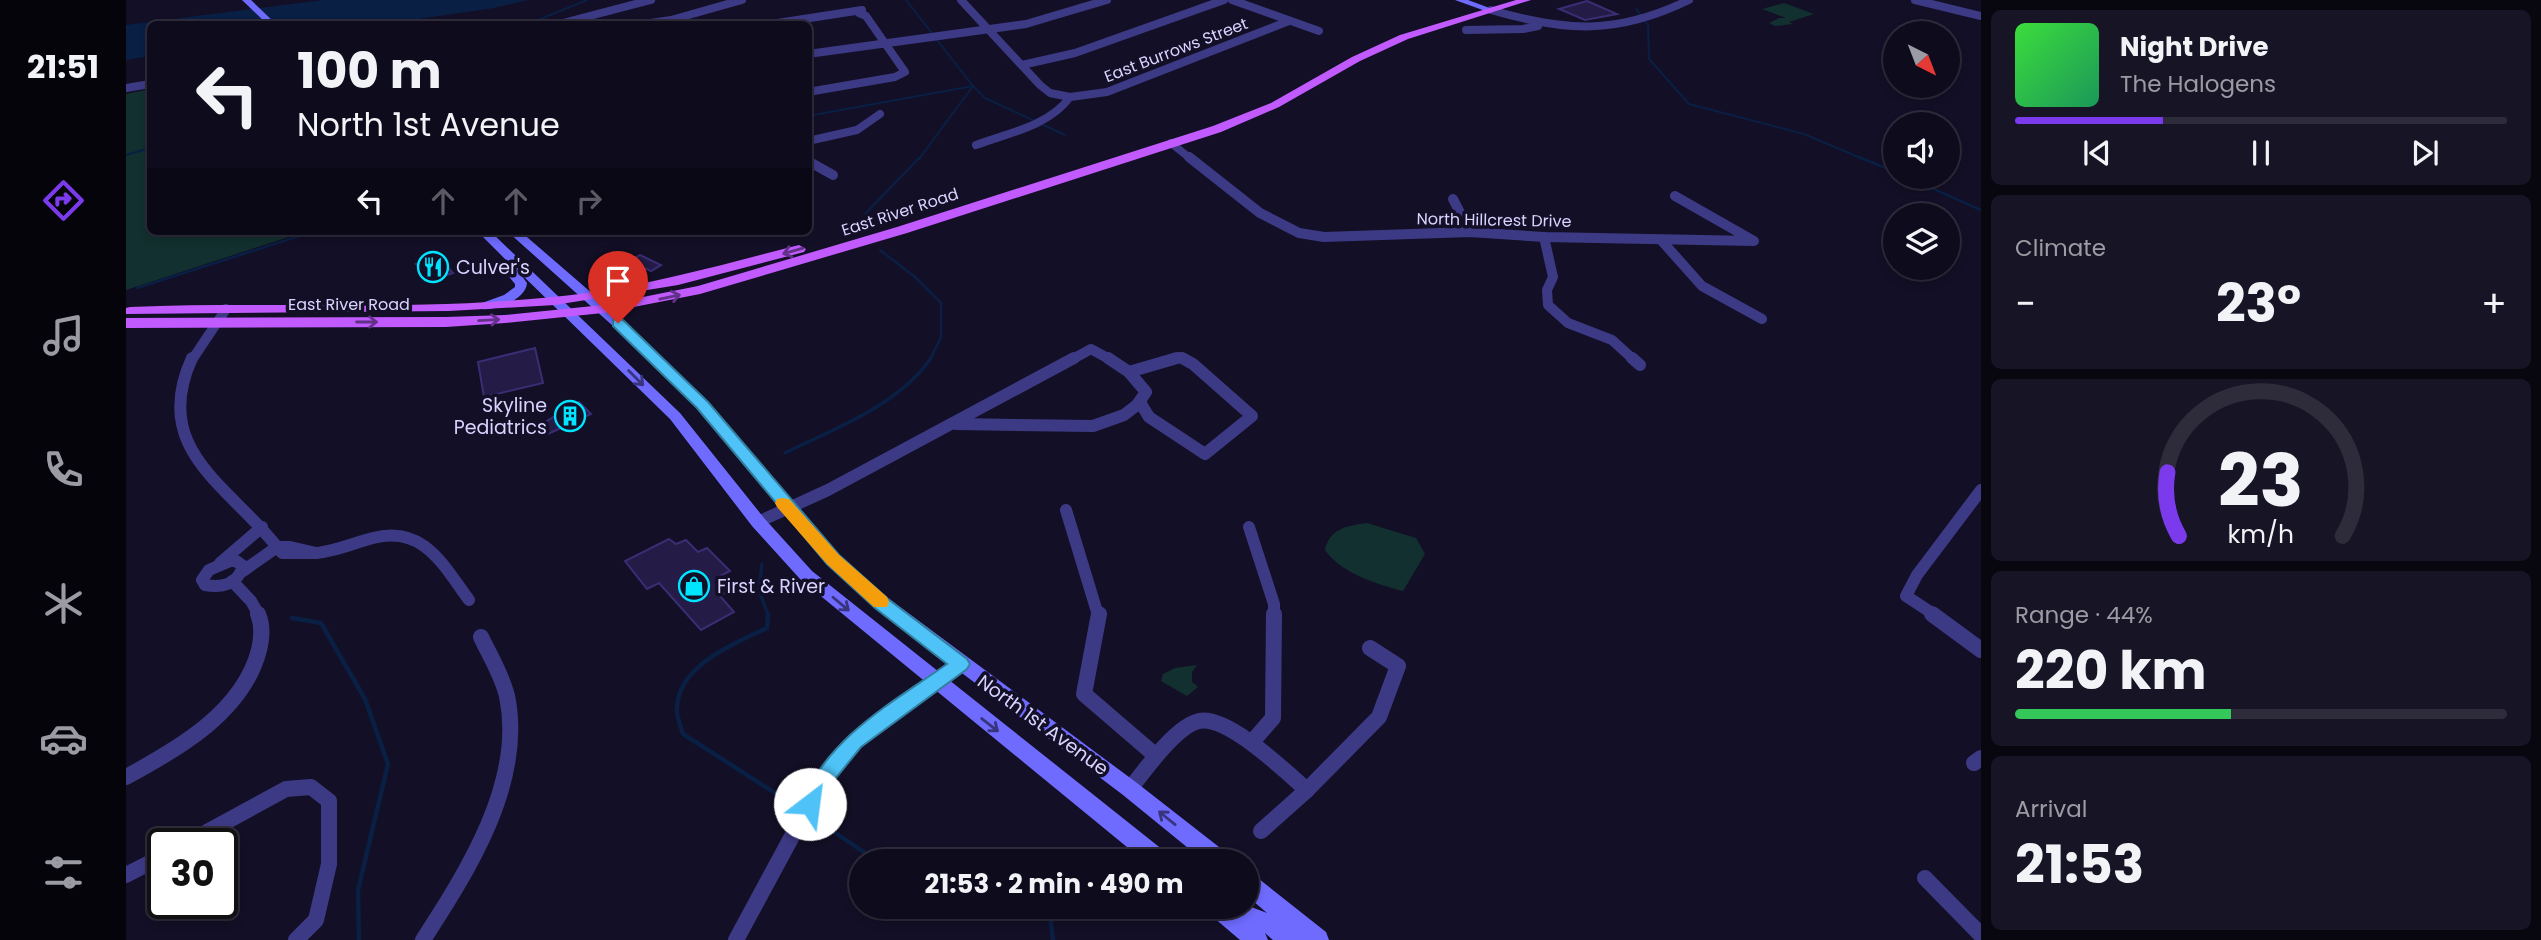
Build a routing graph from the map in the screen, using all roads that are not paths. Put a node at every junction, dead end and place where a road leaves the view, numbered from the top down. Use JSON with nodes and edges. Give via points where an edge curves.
{"nodes":[{"id":1,"x":246,"y":0,"type":"edge"},
{"id":2,"x":651,"y":0,"type":"edge"},
{"id":3,"x":742,"y":0,"type":"edge"},
{"id":4,"x":1107,"y":0,"type":"edge"},
{"id":5,"x":1224,"y":0,"type":"edge"},
{"id":6,"x":1233,"y":0,"type":"edge"},
{"id":7,"x":1459,"y":0,"type":"edge"},
{"id":8,"x":1526,"y":0,"type":"edge"},
{"id":9,"x":1689,"y":0,"type":"edge"},
{"id":10,"x":1915,"y":0,"type":"edge"},
{"id":11,"x":965,"y":1,"type":"edge"},
{"id":12,"x":636,"y":2,"type":"edge"},
{"id":13,"x":1488,"y":5,"type":"edge"},
{"id":14,"x":1981,"y":16,"type":"edge"},
{"id":15,"x":269,"y":21,"type":"edge"},
{"id":16,"x":579,"y":21,"type":"edge"},
{"id":17,"x":664,"y":21,"type":"edge"},
{"id":18,"x":794,"y":21,"type":"edge"},
{"id":19,"x":1289,"y":21,"type":"junction"},
{"id":20,"x":1539,"y":24,"type":"junction"},
{"id":21,"x":989,"y":30,"type":"junction"},
{"id":22,"x":1466,"y":30,"type":"dead end"},
{"id":23,"x":1318,"y":31,"type":"dead end"},
{"id":24,"x":884,"y":42,"type":"junction"},
{"id":25,"x":812,"y":53,"type":"edge"},
{"id":26,"x":1022,"y":65,"type":"junction"},
{"id":27,"x":905,"y":70,"type":"joint"},
{"id":28,"x":147,"y":84,"type":"edge"},
{"id":29,"x":126,"y":88,"type":"edge"},
{"id":30,"x":812,"y":91,"type":"edge"},
{"id":31,"x":1070,"y":97,"type":"junction"},
{"id":32,"x":1245,"y":113,"type":"junction"},
{"id":33,"x":880,"y":114,"type":"dead end"},
{"id":34,"x":812,"y":140,"type":"edge"},
{"id":35,"x":1171,"y":143,"type":"junction"},
{"id":36,"x":976,"y":145,"type":"dead end"},
{"id":37,"x":812,"y":163,"type":"edge"},
{"id":38,"x":833,"y":175,"type":"dead end"},
{"id":39,"x":1675,"y":196,"type":"dead end"},
{"id":40,"x":1453,"y":199,"type":"dead end"},
{"id":41,"x":1469,"y":232,"type":"junction"},
{"id":42,"x":487,"y":235,"type":"edge"},
{"id":43,"x":518,"y":235,"type":"edge"},
{"id":44,"x":1544,"y":237,"type":"junction"},
{"id":45,"x":1661,"y":240,"type":"junction"},
{"id":46,"x":499,"y":246,"type":"junction"},
{"id":47,"x":589,"y":296,"type":"junction"},
{"id":48,"x":557,"y":301,"type":"junction"},
{"id":49,"x":487,"y":306,"type":"junction"},
{"id":50,"x":603,"y":309,"type":"junction"},
{"id":51,"x":226,"y":310,"type":"junction"},
{"id":52,"x":126,"y":312,"type":"edge"},
{"id":53,"x":570,"y":313,"type":"junction"},
{"id":54,"x":1762,"y":319,"type":"dead end"},
{"id":55,"x":215,"y":322,"type":"junction"},
{"id":56,"x":126,"y":323,"type":"edge"},
{"id":57,"x":1640,"y":365,"type":"dead end"},
{"id":58,"x":1129,"y":372,"type":"junction"},
{"id":59,"x":1141,"y":404,"type":"junction"},
{"id":60,"x":956,"y":424,"type":"junction"},
{"id":61,"x":1981,"y":490,"type":"edge"},
{"id":62,"x":788,"y":509,"type":"junction"},
{"id":63,"x":1066,"y":510,"type":"dead end"},
{"id":64,"x":758,"y":522,"type":"junction"},
{"id":65,"x":262,"y":527,"type":"junction"},
{"id":66,"x":1249,"y":527,"type":"dead end"},
{"id":67,"x":276,"y":547,"type":"junction"},
{"id":68,"x":220,"y":563,"type":"junction"},
{"id":69,"x":238,"y":576,"type":"junction"},
{"id":70,"x":469,"y":600,"type":"dead end"},
{"id":71,"x":481,"y":637,"type":"dead end"},
{"id":72,"x":1370,"y":648,"type":"dead end"},
{"id":73,"x":1981,"y":650,"type":"edge"},
{"id":74,"x":960,"y":664,"type":"junction"},
{"id":75,"x":936,"y":682,"type":"junction"},
{"id":76,"x":1252,"y":743,"type":"junction"},
{"id":77,"x":1155,"y":755,"type":"junction"},
{"id":78,"x":126,"y":777,"type":"edge"},
{"id":79,"x":1130,"y":789,"type":"junction"},
{"id":80,"x":1307,"y":790,"type":"junction"},
{"id":81,"x":214,"y":828,"type":"edge"},
{"id":82,"x":1261,"y":831,"type":"dead end"},
{"id":83,"x":1145,"y":849,"type":"edge"},
{"id":84,"x":1205,"y":849,"type":"edge"},
{"id":85,"x":147,"y":864,"type":"edge"},
{"id":86,"x":126,"y":875,"type":"edge"},
{"id":87,"x":1925,"y":877,"type":"dead end"},
{"id":88,"x":1259,"y":892,"type":"edge"},
{"id":89,"x":1232,"y":919,"type":"edge"},
{"id":90,"x":1256,"y":919,"type":"edge"},
{"id":91,"x":1981,"y":935,"type":"edge"},
{"id":92,"x":296,"y":940,"type":"edge"},
{"id":93,"x":423,"y":940,"type":"edge"},
{"id":94,"x":736,"y":940,"type":"edge"},
{"id":95,"x":1257,"y":940,"type":"edge"},
{"id":96,"x":1290,"y":940,"type":"edge"},
{"id":97,"x":1318,"y":940,"type":"edge"}],
"edges":[{"from":1,"to":15,"type":"main road"},
{"from":2,"to":12,"type":"street"},
{"from":3,"to":17,"type":"street"},
{"from":4,"to":21,"type":"street","via":[[1060,16]]},
{"from":5,"to":26,"type":"street","via":[[1075,53]]},
{"from":6,"to":19,"type":"street"},
{"from":7,"to":13,"type":"main road"},
{"from":8,"to":13,"type":"main road","name":"East River Road"},
{"from":9,"to":20,"type":"street","via":[[1652,18],[1618,27]]},
{"from":10,"to":14,"type":"street"},
{"from":11,"to":21,"type":"street"},
{"from":12,"to":16,"type":"street"},
{"from":13,"to":20,"type":"street"},
{"from":13,"to":32,"type":"main road","name":"East River Road","via":[[1387,44],[1284,101]]},
{"from":13,"to":32,"type":"main road","name":"East River Road","via":[[1366,43]]},
{"from":18,"to":24,"type":"street","via":[[861,12]]},
{"from":19,"to":23,"type":"street"},
{"from":19,"to":31,"type":"street","name":"East Burrows Street","via":[[1107,92]]},
{"from":20,"to":22,"type":"street","via":[[1523,29]]},
{"from":21,"to":24,"type":"street"},
{"from":21,"to":26,"type":"street"},
{"from":24,"to":25,"type":"street"},
{"from":24,"to":27,"type":"street"},
{"from":26,"to":31,"type":"street","via":[[1050,93]]},
{"from":27,"to":30,"type":"street","via":[[895,77]]},
{"from":28,"to":29,"type":"street"},
{"from":31,"to":36,"type":"street","via":[[1049,116]]},
{"from":32,"to":35,"type":"main road","name":"East River Road"},
{"from":32,"to":47,"type":"main road","name":"East River Road","one_way":true,"via":[[794,251],[687,280]]},
{"from":33,"to":34,"type":"street","via":[[860,127]]},
{"from":35,"to":41,"type":"street","name":"North Hillcrest Drive","via":[[1261,213],[1299,233],[1324,237]]},
{"from":50,"to":35,"type":"main road","name":"East River Road","one_way":true,"via":[[744,279]]},
{"from":37,"to":38,"type":"street"},
{"from":39,"to":45,"type":"street","name":"North Hillcrest Drive","via":[[1754,242]]},
{"from":40,"to":41,"type":"street"},
{"from":41,"to":44,"type":"street","name":"North Hillcrest Drive"},
{"from":42,"to":46,"type":"main road","name":"North 1st Avenue"},
{"from":43,"to":47,"type":"main road","name":"North 1st Avenue"},
{"from":44,"to":45,"type":"street","name":"North Hillcrest Drive"},
{"from":44,"to":57,"type":"street","via":[[1553,277],[1547,290],[1548,305],[1568,323],[1612,340]]},
{"from":45,"to":54,"type":"street","via":[[1702,286]]},
{"from":46,"to":48,"type":"main road","name":"North 1st Avenue"},
{"from":46,"to":49,"type":"main road","via":[[500,260],[522,283],[509,298]]},
{"from":47,"to":48,"type":"main road","name":"East River Road"},
{"from":47,"to":50,"type":"main road","name":"North 1st Avenue"},
{"from":48,"to":49,"type":"main road","name":"East River Road"},
{"from":48,"to":53,"type":"main road","name":"North 1st Avenue"},
{"from":49,"to":51,"type":"main road","name":"East River Road"},
{"from":50,"to":53,"type":"main road","name":"East River Road"},
{"from":50,"to":62,"type":"main road","name":"North 1st Avenue","via":[[702,405]]},
{"from":51,"to":52,"type":"main road","name":"East River Road"},
{"from":51,"to":55,"type":"street"},
{"from":55,"to":53,"type":"main road","name":"East River Road","one_way":true,"via":[[446,322]]},
{"from":53,"to":64,"type":"main road","name":"North 1st Avenue","one_way":true,"via":[[675,416]]},
{"from":55,"to":56,"type":"main road","name":"East River Road"},
{"from":55,"to":65,"type":"street","via":[[192,358],[178,394],[179,427],[193,458]]},
{"from":58,"to":59,"type":"street","via":[[1146,392]]},
{"from":58,"to":59,"type":"street","via":[[1180,357],[1252,416],[1205,454],[1149,417]]},
{"from":58,"to":60,"type":"street","via":[[1091,349]]},
{"from":59,"to":60,"type":"street","via":[[1106,424],[1093,426]]},
{"from":60,"to":62,"type":"street"},
{"from":61,"to":73,"type":"street","via":[[1906,596]]},
{"from":62,"to":64,"type":"street"},
{"from":62,"to":74,"type":"main road","name":"North 1st Avenue","via":[[833,560]]},
{"from":63,"to":77,"type":"street","via":[[1099,611],[1084,694]]},
{"from":64,"to":75,"type":"main road","name":"North 1st Avenue","one_way":true,"via":[[806,575]]},
{"from":65,"to":67,"type":"street"},
{"from":65,"to":68,"type":"street"},
{"from":66,"to":76,"type":"street","via":[[1274,604],[1273,718]]},
{"from":67,"to":69,"type":"street"},
{"from":67,"to":70,"type":"street","via":[[318,554],[383,534],[398,534],[428,548]]},
{"from":68,"to":69,"type":"street","via":[[236,561],[243,566]]},
{"from":68,"to":69,"type":"street","via":[[205,573],[203,583],[214,587]]},
{"from":69,"to":78,"type":"street","via":[[262,625],[258,661],[240,690],[207,725]]},
{"from":71,"to":93,"type":"street","via":[[507,697],[509,757],[482,839]]},
{"from":72,"to":80,"type":"street","via":[[1398,666],[1379,717]]},
{"from":74,"to":75,"type":"street"},
{"from":74,"to":79,"type":"main road","name":"North 1st Avenue"},
{"from":75,"to":83,"type":"main road","name":"North 1st Avenue","one_way":true},
{"from":75,"to":94,"type":"street","via":[[853,741],[824,777]]},
{"from":76,"to":77,"type":"street","via":[[1208,719],[1197,721]]},
{"from":76,"to":80,"type":"street"},
{"from":77,"to":79,"type":"street"},
{"from":84,"to":79,"type":"main road","name":"North 1st Avenue","one_way":true},
{"from":80,"to":82,"type":"street"},
{"from":81,"to":92,"type":"street","via":[[286,789],[311,788],[328,801],[329,864],[316,920]]},
{"from":85,"to":86,"type":"street"},
{"from":87,"to":91,"type":"street"},
{"from":88,"to":97,"type":"main road"},
{"from":89,"to":95,"type":"main road"},
{"from":90,"to":96,"type":"main road"}]}
